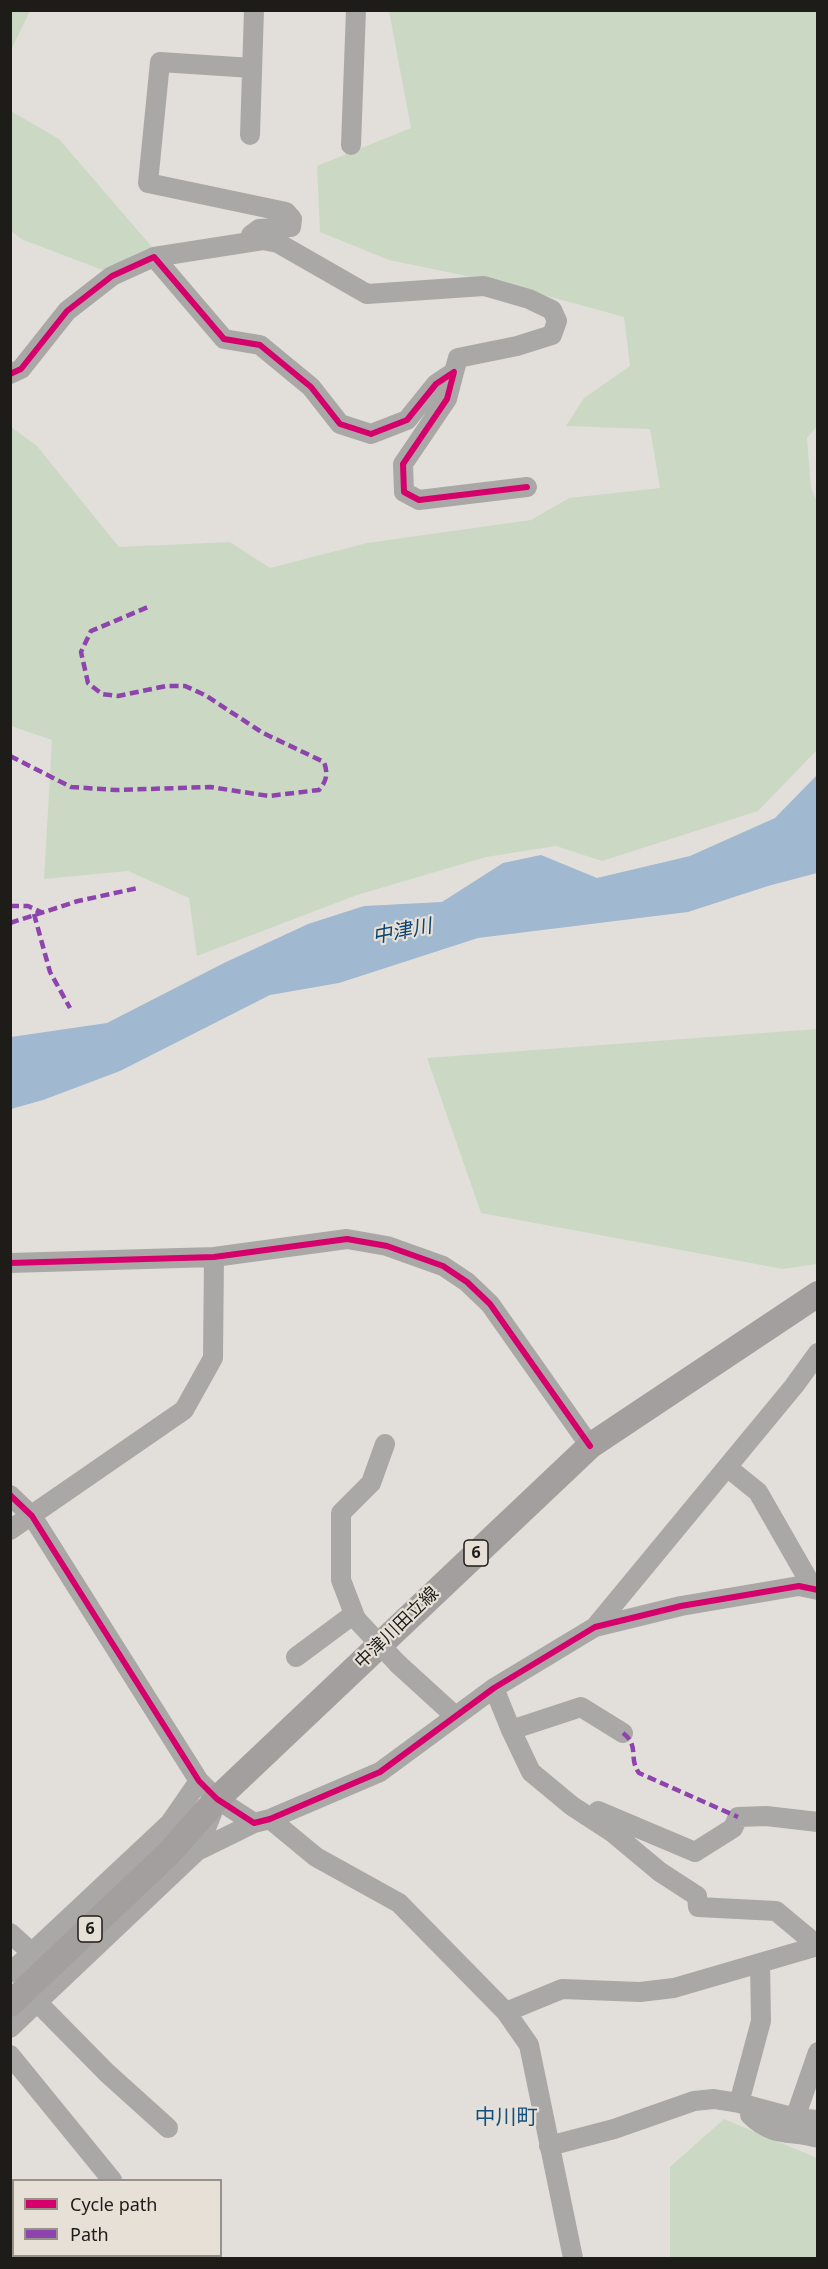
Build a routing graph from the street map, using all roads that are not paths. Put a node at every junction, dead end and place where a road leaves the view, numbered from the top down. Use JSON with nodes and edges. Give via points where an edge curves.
{"nodes":[{"id":1,"x":254,"y":10,"type":"edge"},
{"id":2,"x":356,"y":10,"type":"edge"},
{"id":3,"x":252,"y":68,"type":"junction"},
{"id":4,"x":250,"y":135,"type":"dead end"},
{"id":5,"x":351,"y":145,"type":"dead end"},
{"id":6,"x":240,"y":243,"type":"junction"},
{"id":7,"x":153,"y":257,"type":"junction"},
{"id":8,"x":454,"y":372,"type":"junction"},
{"id":9,"x":10,"y":374,"type":"edge"},
{"id":10,"x":527,"y":487,"type":"dead end"},
{"id":11,"x":214,"y":1257,"type":"junction"},
{"id":12,"x":10,"y":1263,"type":"edge"},
{"id":13,"x":818,"y":1293,"type":"edge"},
{"id":14,"x":818,"y":1353,"type":"edge"},
{"id":15,"x":385,"y":1444,"type":"dead end"},
{"id":16,"x":590,"y":1446,"type":"junction"},
{"id":17,"x":727,"y":1467,"type":"junction"},
{"id":18,"x":10,"y":1495,"type":"edge"},
{"id":19,"x":32,"y":1516,"type":"junction"},
{"id":20,"x":10,"y":1530,"type":"edge"},
{"id":21,"x":815,"y":1589,"type":"edge"},
{"id":22,"x":355,"y":1617,"type":"junction"},
{"id":23,"x":594,"y":1627,"type":"junction"},
{"id":24,"x":296,"y":1657,"type":"dead end"},
{"id":25,"x":494,"y":1688,"type":"junction"},
{"id":26,"x":454,"y":1715,"type":"junction"},
{"id":27,"x":511,"y":1730,"type":"junction"},
{"id":28,"x":624,"y":1732,"type":"dead end"},
{"id":29,"x":199,"y":1780,"type":"junction"},
{"id":30,"x":217,"y":1800,"type":"junction"},
{"id":31,"x":572,"y":1806,"type":"junction"},
{"id":32,"x":262,"y":1821,"type":"junction"},
{"id":33,"x":818,"y":1822,"type":"edge"},
{"id":34,"x":197,"y":1851,"type":"junction"},
{"id":35,"x":10,"y":1933,"type":"edge"},
{"id":36,"x":818,"y":1946,"type":"edge"},
{"id":37,"x":32,"y":1953,"type":"junction"},
{"id":38,"x":760,"y":1963,"type":"junction"},
{"id":39,"x":10,"y":1972,"type":"edge"},
{"id":40,"x":36,"y":2001,"type":"junction"},
{"id":41,"x":10,"y":2004,"type":"edge"},
{"id":42,"x":506,"y":2012,"type":"junction"},
{"id":43,"x":10,"y":2028,"type":"edge"},
{"id":44,"x":818,"y":2052,"type":"edge"},
{"id":45,"x":10,"y":2055,"type":"edge"},
{"id":46,"x":744,"y":2105,"type":"junction"},
{"id":47,"x":795,"y":2118,"type":"junction"},
{"id":48,"x":818,"y":2120,"type":"edge"},
{"id":49,"x":168,"y":2128,"type":"dead end"},
{"id":50,"x":818,"y":2138,"type":"edge"},
{"id":51,"x":549,"y":2146,"type":"junction"},
{"id":52,"x":110,"y":2179,"type":"edge"},
{"id":53,"x":573,"y":2259,"type":"edge"}],
"edges":[{"from":1,"to":3,"type":"street"},
{"from":2,"to":5,"type":"street"},
{"from":3,"to":4,"type":"street"},
{"from":3,"to":6,"type":"street","via":[[160,62],[148,183],[286,212],[292,219],[291,227],[259,229]]},
{"from":6,"to":7,"type":"street"},
{"from":6,"to":8,"type":"street","via":[[278,243],[367,294],[484,286],[552,310],[557,321],[552,335],[458,358]]},
{"from":7,"to":8,"type":"street","via":[[224,339],[260,345],[310,387],[340,424],[371,434],[407,420],[436,384]]},
{"from":7,"to":9,"type":"street","via":[[112,276],[67,310],[21,369]]},
{"from":8,"to":10,"type":"street","via":[[447,399],[403,464],[404,492],[419,500]]},
{"from":11,"to":12,"type":"street"},
{"from":11,"to":16,"type":"street","via":[[347,1239],[387,1246],[443,1266],[489,1304]]},
{"from":11,"to":19,"type":"street","via":[[213,1358],[184,1410]]},
{"from":13,"to":16,"type":"main road","name":"中津川田立線","number":"6"},
{"from":14,"to":17,"type":"street"},
{"from":15,"to":22,"type":"street","via":[[372,1483],[341,1513],[341,1580]]},
{"from":16,"to":30,"type":"main road","name":"中津川田立線","number":"6"},
{"from":17,"to":21,"type":"street","via":[[758,1492]]},
{"from":17,"to":23,"type":"street"},
{"from":18,"to":19,"type":"street"},
{"from":19,"to":20,"type":"street"},
{"from":19,"to":29,"type":"street"},
{"from":21,"to":23,"type":"street","via":[[799,1586]]},
{"from":22,"to":24,"type":"street"},
{"from":22,"to":26,"type":"street","bridge":true,"via":[[398,1665]]},
{"from":23,"to":25,"type":"street"},
{"from":25,"to":26,"type":"street"},
{"from":25,"to":27,"type":"street"},
{"from":26,"to":32,"type":"street","via":[[380,1772]]},
{"from":27,"to":28,"type":"street","via":[[580,1707]]},
{"from":27,"to":31,"type":"street","via":[[531,1772]]},
{"from":29,"to":30,"type":"street"},
{"from":29,"to":37,"type":"street","via":[[170,1823]]},
{"from":30,"to":32,"type":"street"},
{"from":30,"to":34,"type":"street"},
{"from":30,"to":41,"type":"main road","name":"中津川田立線","number":"6","via":[[169,1853]]},
{"from":31,"to":33,"type":"street","via":[[587,1807],[695,1852],[733,1828],[738,1817]]},
{"from":31,"to":36,"type":"street","via":[[697,1896],[698,1907],[776,1911]]},
{"from":32,"to":34,"type":"street"},
{"from":32,"to":42,"type":"street","via":[[316,1857],[399,1903]]},
{"from":34,"to":40,"type":"street"},
{"from":35,"to":37,"type":"street"},
{"from":36,"to":38,"type":"street"},
{"from":37,"to":39,"type":"street"},
{"from":38,"to":42,"type":"street","via":[[674,1988],[640,1992],[562,1989]]},
{"from":38,"to":46,"type":"street","via":[[761,2021]]},
{"from":40,"to":43,"type":"street"},
{"from":40,"to":49,"type":"street"},
{"from":42,"to":51,"type":"street","via":[[529,2045]]},
{"from":44,"to":47,"type":"street"},
{"from":45,"to":52,"type":"street"},
{"from":46,"to":47,"type":"street"},
{"from":46,"to":50,"type":"street","via":[[762,2127]]},
{"from":46,"to":51,"type":"street","via":[[714,2099],[694,2101],[614,2129]]},
{"from":47,"to":48,"type":"street"},
{"from":51,"to":53,"type":"street"}]}
